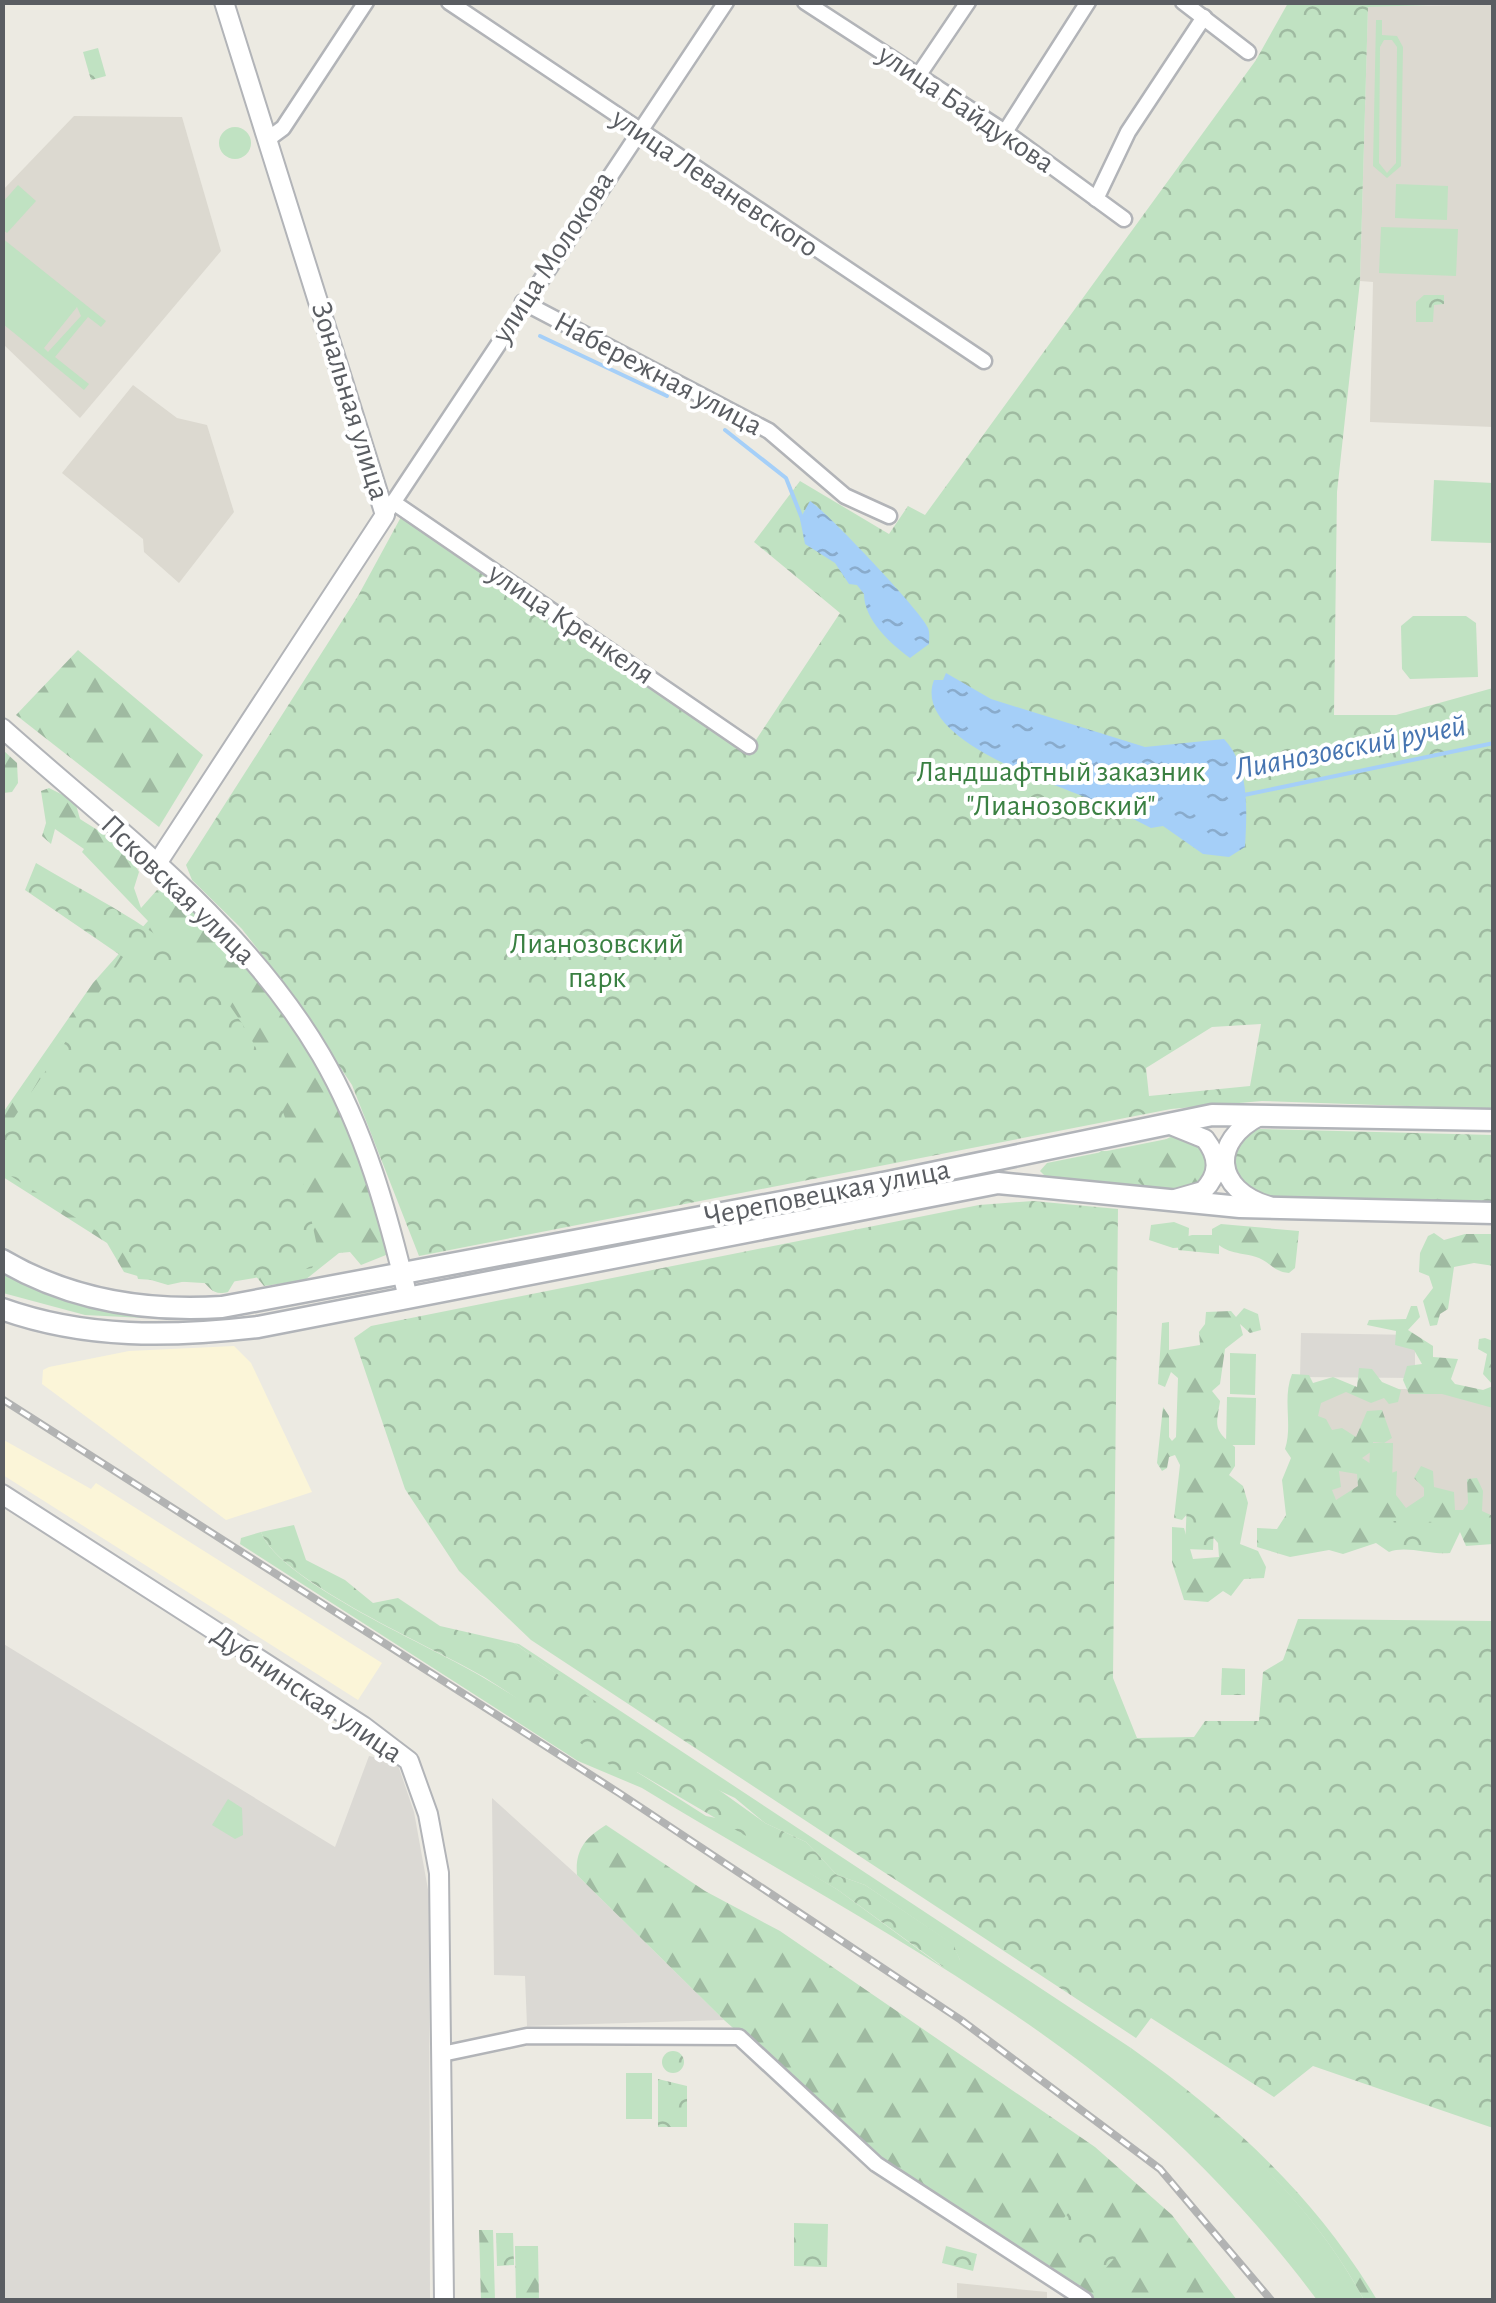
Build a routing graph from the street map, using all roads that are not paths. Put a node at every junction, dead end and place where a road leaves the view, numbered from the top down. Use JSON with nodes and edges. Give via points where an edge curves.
{"nodes":[{"id":1,"x":224,"y":2,"type":"edge"},
{"id":2,"x":366,"y":2,"type":"edge"},
{"id":3,"x":448,"y":2,"type":"edge"},
{"id":4,"x":726,"y":2,"type":"edge"},
{"id":5,"x":805,"y":2,"type":"edge"},
{"id":6,"x":968,"y":2,"type":"edge"},
{"id":7,"x":1088,"y":2,"type":"edge"},
{"id":8,"x":1183,"y":2,"type":"edge"},
{"id":9,"x":1204,"y":17,"type":"junction"},
{"id":10,"x":1248,"y":52,"type":"dead end"},
{"id":11,"x":918,"y":76,"type":"junction"},
{"id":12,"x":636,"y":132,"type":"junction"},
{"id":13,"x":1005,"y":132,"type":"junction"},
{"id":14,"x":268,"y":139,"type":"junction"},
{"id":15,"x":1096,"y":199,"type":"junction"},
{"id":16,"x":1124,"y":220,"type":"dead end"},
{"id":17,"x":523,"y":302,"type":"junction"},
{"id":18,"x":984,"y":361,"type":"dead end"},
{"id":19,"x":389,"y":509,"type":"junction"},
{"id":20,"x":889,"y":516,"type":"dead end"},
{"id":21,"x":2,"y":728,"type":"edge"},
{"id":22,"x":749,"y":746,"type":"dead end"},
{"id":23,"x":156,"y":865,"type":"junction"},
{"id":24,"x":1264,"y":1114,"type":"junction"},
{"id":25,"x":1494,"y":1120,"type":"edge"},
{"id":26,"x":1166,"y":1124,"type":"junction"},
{"id":27,"x":1170,"y":1200,"type":"junction"},
{"id":28,"x":1279,"y":1208,"type":"junction"},
{"id":29,"x":1494,"y":1214,"type":"edge"},
{"id":30,"x":2,"y":1260,"type":"edge"},
{"id":31,"x":403,"y":1275,"type":"junction"},
{"id":32,"x":408,"y":1298,"type":"junction"},
{"id":33,"x":2,"y":1309,"type":"edge"},
{"id":34,"x":2,"y":1494,"type":"edge"},
{"id":35,"x":442,"y":2054,"type":"junction"},
{"id":36,"x":444,"y":2300,"type":"edge"},
{"id":37,"x":1085,"y":2300,"type":"edge"}],
"edges":[{"from":1,"to":14,"type":"street","name":"Зональная улица"},
{"from":2,"to":14,"type":"street","via":[[284,128]]},
{"from":3,"to":12,"type":"street","name":"улица Леваневского"},
{"from":4,"to":12,"type":"street","name":"улица Молокова"},
{"from":5,"to":11,"type":"street","name":"улица Байдукова"},
{"from":6,"to":11,"type":"street"},
{"from":7,"to":13,"type":"street"},
{"from":8,"to":9,"type":"street"},
{"from":9,"to":10,"type":"street"},
{"from":9,"to":15,"type":"street","via":[[1128,132]]},
{"from":11,"to":13,"type":"street","name":"улица Байдукова"},
{"from":12,"to":17,"type":"street","name":"улица Молокова"},
{"from":12,"to":18,"type":"street","name":"улица Леваневского"},
{"from":13,"to":15,"type":"street","name":"улица Байдукова"},
{"from":14,"to":19,"type":"street","name":"Зональная улица"},
{"from":15,"to":16,"type":"street","name":"улица Байдукова"},
{"from":17,"to":19,"type":"street","name":"улица Молокова"},
{"from":17,"to":20,"type":"street","name":"Набережная улица","via":[[769,431],[844,496]]},
{"from":19,"to":22,"type":"street","name":"улица Кренкеля"},
{"from":19,"to":23,"type":"street","name":"Зональная улица"},
{"from":21,"to":23,"type":"street","name":"Псковская улица"},
{"from":23,"to":31,"type":"street","name":"Псковская улица","via":[[256,962],[321,1055],[364,1144]]},
{"from":24,"to":25,"type":"main road","name":"Череповецкая улица"},
{"from":24,"to":26,"type":"main road","name":"Череповецкая улица"},
{"from":24,"to":28,"type":"street","via":[[1236,1131],[1224,1152],[1225,1166],[1238,1190]]},
{"from":26,"to":27,"type":"street","via":[[1205,1139],[1217,1172],[1204,1191]]},
{"from":26,"to":31,"type":"main road","name":"Череповецкая улица"},
{"from":27,"to":28,"type":"main road","name":"Череповецкая улица"},
{"from":27,"to":32,"type":"main road","name":"Череповецкая улица","via":[[998,1183]]},
{"from":28,"to":29,"type":"main road","name":"Череповецкая улица"},
{"from":30,"to":31,"type":"main road","name":"Череповецкая улица","via":[[87,1296],[164,1308],[255,1303]]},
{"from":31,"to":32,"type":"street","name":"Псковская улица"},
{"from":32,"to":33,"type":"main road","name":"Череповецкая улица","via":[[258,1327],[175,1334],[85,1330]]},
{"from":34,"to":35,"type":"street","name":"Дубнинская улица","via":[[409,1761],[439,1873]]},
{"from":35,"to":36,"type":"street","name":"Дубнинская улица"},
{"from":35,"to":37,"type":"street","via":[[528,2036],[739,2036],[876,2164]]}]}
